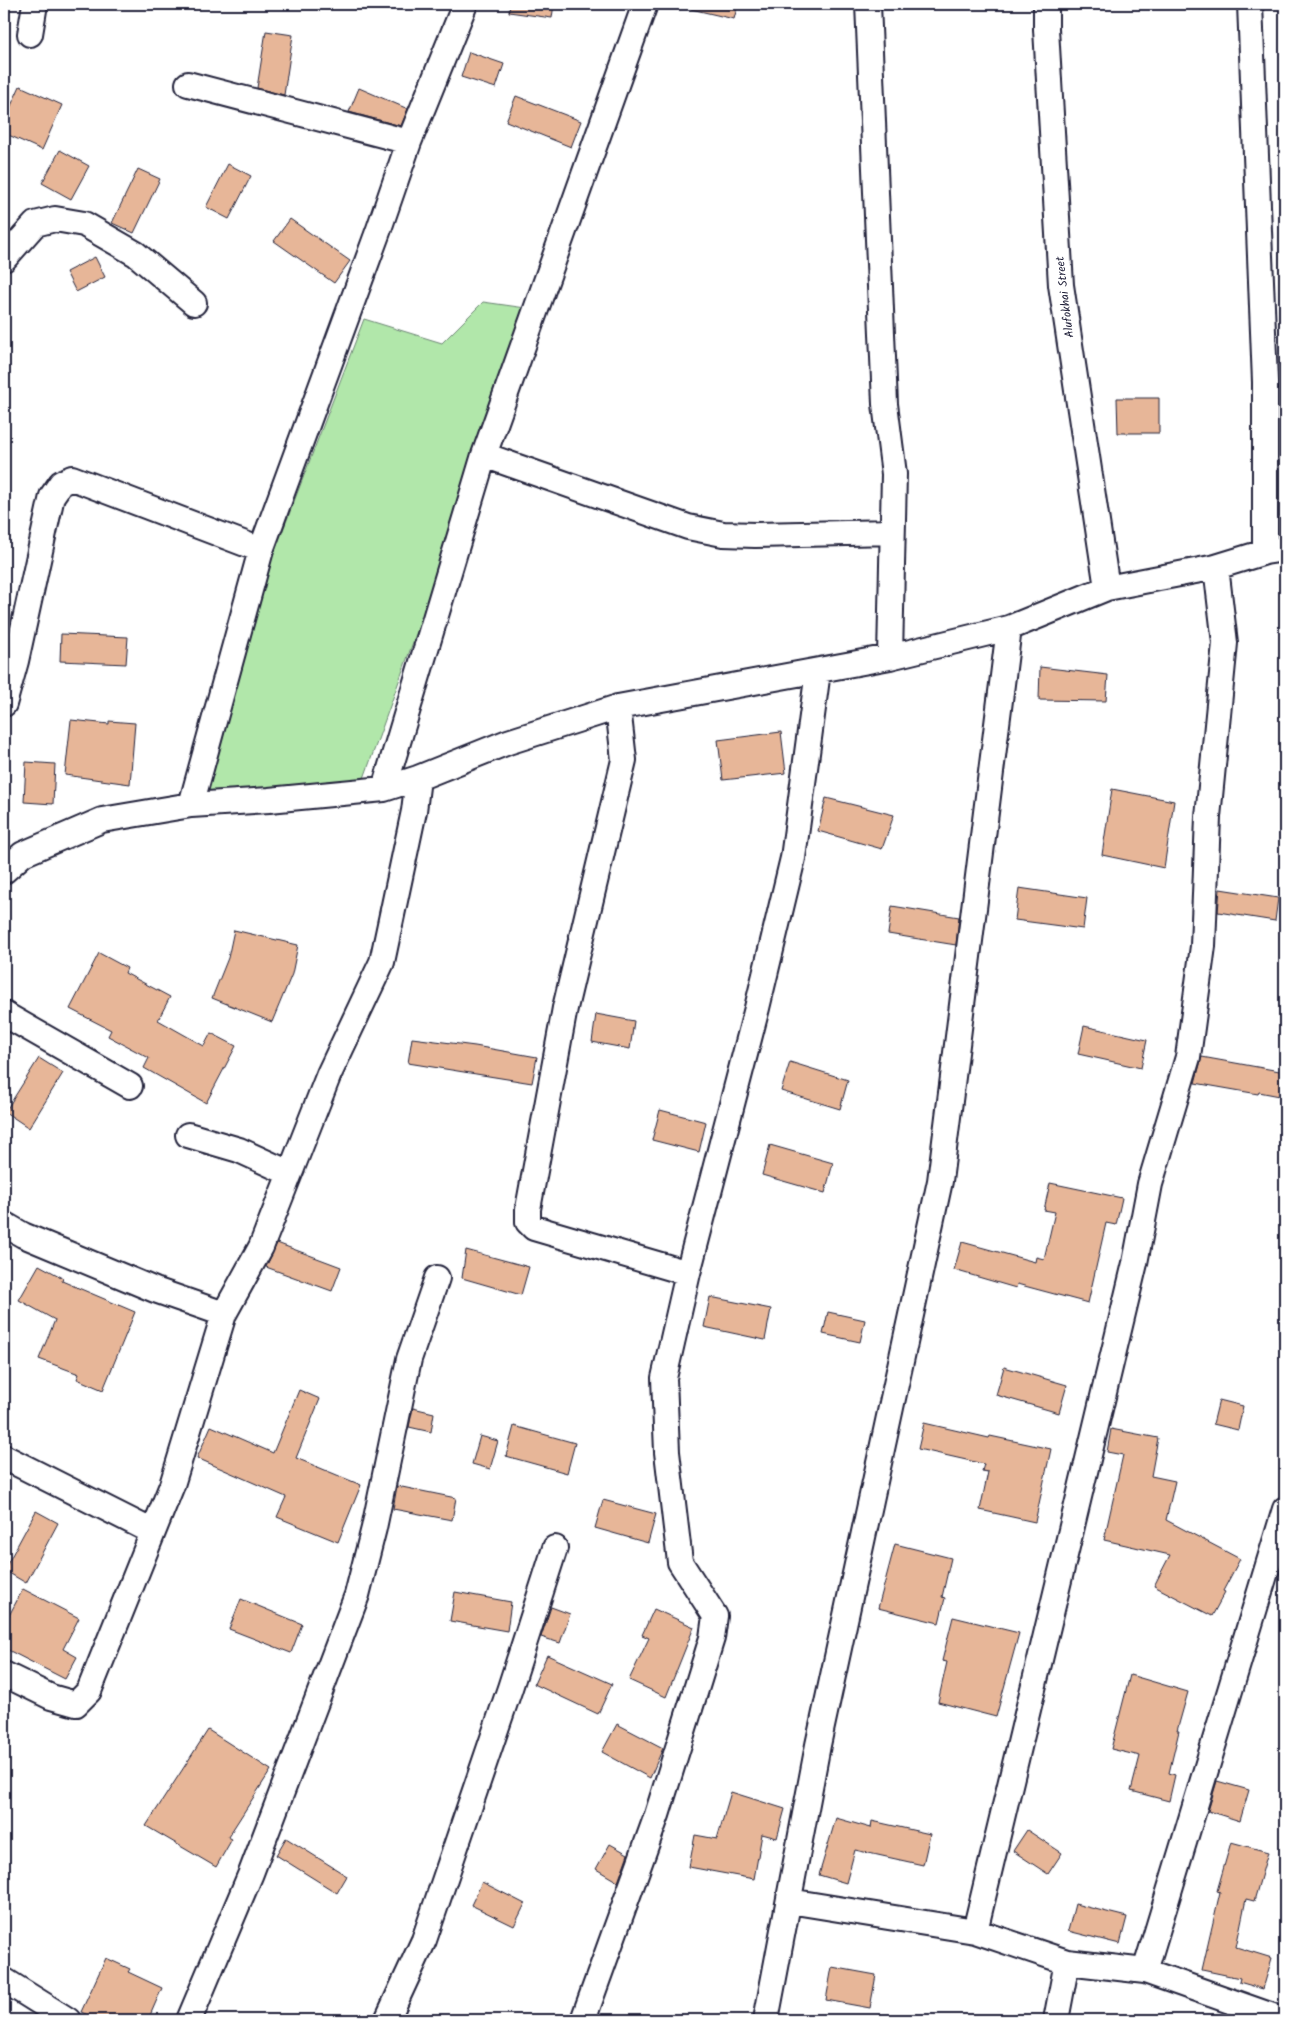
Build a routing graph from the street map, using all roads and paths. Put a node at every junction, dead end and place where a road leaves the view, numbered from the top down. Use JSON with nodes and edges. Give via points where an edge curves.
{"nodes":[{"id":1,"x":35,"y":4,"type":"edge"},
{"id":2,"x":465,"y":4,"type":"edge"},
{"id":3,"x":645,"y":4,"type":"edge"},
{"id":4,"x":868,"y":4,"type":"edge"},
{"id":5,"x":1046,"y":4,"type":"edge"},
{"id":6,"x":1250,"y":4,"type":"edge"},
{"id":7,"x":30,"y":34,"type":"dead end"},
{"id":8,"x":188,"y":84,"type":"dead end"},
{"id":9,"x":410,"y":142,"type":"junction"},
{"id":10,"x":4,"y":259,"type":"edge"},
{"id":11,"x":194,"y":302,"type":"dead end"},
{"id":12,"x":484,"y":456,"type":"junction"},
{"id":13,"x":892,"y":532,"type":"junction"},
{"id":14,"x":261,"y":550,"type":"junction"},
{"id":15,"x":1275,"y":550,"type":"edge"},
{"id":16,"x":1216,"y":567,"type":"junction"},
{"id":17,"x":1107,"y":588,"type":"junction"},
{"id":18,"x":1009,"y":628,"type":"junction"},
{"id":19,"x":890,"y":657,"type":"junction"},
{"id":20,"x":818,"y":671,"type":"junction"},
{"id":21,"x":4,"y":704,"type":"edge"},
{"id":22,"x":618,"y":707,"type":"junction"},
{"id":23,"x":418,"y":778,"type":"junction"},
{"id":24,"x":384,"y":790,"type":"junction"},
{"id":25,"x":191,"y":805,"type":"junction"},
{"id":26,"x":4,"y":871,"type":"edge"},
{"id":27,"x":4,"y":1014,"type":"edge"},
{"id":28,"x":130,"y":1086,"type":"dead end"},
{"id":29,"x":188,"y":1135,"type":"dead end"},
{"id":30,"x":289,"y":1173,"type":"junction"},
{"id":31,"x":4,"y":1224,"type":"edge"},
{"id":32,"x":688,"y":1273,"type":"junction"},
{"id":33,"x":437,"y":1278,"type":"dead end"},
{"id":34,"x":224,"y":1314,"type":"junction"},
{"id":35,"x":4,"y":1457,"type":"edge"},
{"id":36,"x":1285,"y":1509,"type":"edge"},
{"id":37,"x":153,"y":1532,"type":"junction"},
{"id":38,"x":555,"y":1548,"type":"dead end"},
{"id":39,"x":4,"y":1674,"type":"edge"},
{"id":40,"x":789,"y":1901,"type":"junction"},
{"id":41,"x":975,"y":1931,"type":"junction"},
{"id":42,"x":1067,"y":1962,"type":"junction"},
{"id":43,"x":1145,"y":1971,"type":"junction"},
{"id":44,"x":4,"y":1980,"type":"edge"},
{"id":45,"x":68,"y":2020,"type":"edge"},
{"id":46,"x":189,"y":2020,"type":"edge"},
{"id":47,"x":387,"y":2020,"type":"edge"},
{"id":48,"x":583,"y":2020,"type":"edge"},
{"id":49,"x":766,"y":2020,"type":"edge"},
{"id":50,"x":1056,"y":2020,"type":"edge"},
{"id":51,"x":1284,"y":2020,"type":"edge"}],
"edges":[{"from":1,"to":7,"type":"street"},
{"from":2,"to":9,"type":"street"},
{"from":3,"to":12,"type":"street"},
{"from":4,"to":13,"type":"street","via":[[885,404],[894,474]]},
{"from":5,"to":17,"type":"street","name":"Alufokhai Street","via":[[1061,285]]},
{"from":6,"to":15,"type":"street"},
{"from":8,"to":9,"type":"street"},
{"from":9,"to":14,"type":"street"},
{"from":10,"to":11,"type":"street","via":[[35,224],[55,219],[84,224],[136,254]]},
{"from":12,"to":13,"type":"street","via":[[688,527],[723,534]]},
{"from":12,"to":24,"type":"street"},
{"from":13,"to":19,"type":"street"},
{"from":14,"to":21,"type":"street","via":[[72,478],[61,483],[52,496]]},
{"from":14,"to":25,"type":"street"},
{"from":15,"to":16,"type":"street"},
{"from":16,"to":17,"type":"street"},
{"from":16,"to":41,"type":"street","via":[[1225,643],[1208,817],[1203,946],[1188,1057],[1150,1184],[1135,1263]]},
{"from":17,"to":18,"type":"street"},
{"from":18,"to":19,"type":"street"},
{"from":18,"to":40,"type":"street","via":[[940,1181],[818,1745]]},
{"from":19,"to":20,"type":"street"},
{"from":20,"to":22,"type":"street"},
{"from":20,"to":32,"type":"street","via":[[793,858]]},
{"from":22,"to":23,"type":"street","via":[[508,742]]},
{"from":22,"to":32,"type":"street","via":[[624,760],[565,1008],[528,1222],[534,1228]]},
{"from":23,"to":24,"type":"street"},
{"from":23,"to":30,"type":"street","via":[[382,962],[329,1074]]},
{"from":24,"to":25,"type":"street"},
{"from":25,"to":26,"type":"street","via":[[102,820],[23,854]]},
{"from":27,"to":28,"type":"street"},
{"from":29,"to":30,"type":"street","via":[[239,1150]]},
{"from":30,"to":34,"type":"street","via":[[261,1247]]},
{"from":31,"to":34,"type":"street","via":[[155,1290]]},
{"from":32,"to":48,"type":"street","via":[[664,1378],[667,1452],[680,1562],[715,1616],[712,1638],[657,1815]]},
{"from":33,"to":46,"type":"street","via":[[409,1359],[358,1595],[251,1873]]},
{"from":34,"to":37,"type":"street","via":[[172,1485]]},
{"from":35,"to":37,"type":"street"},
{"from":36,"to":43,"type":"street"},
{"from":37,"to":39,"type":"street","via":[[89,1691],[76,1704],[51,1698]]},
{"from":38,"to":47,"type":"street","via":[[424,1940]]},
{"from":40,"to":41,"type":"street"},
{"from":40,"to":49,"type":"street"},
{"from":41,"to":42,"type":"street"},
{"from":42,"to":43,"type":"street"},
{"from":42,"to":50,"type":"street"},
{"from":43,"to":51,"type":"street"},
{"from":44,"to":45,"type":"street"}]}
